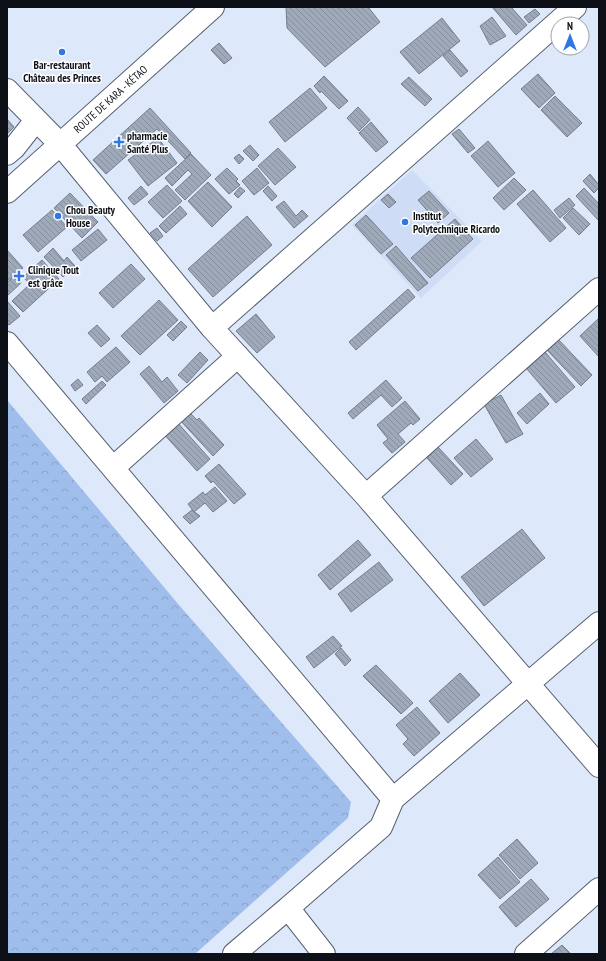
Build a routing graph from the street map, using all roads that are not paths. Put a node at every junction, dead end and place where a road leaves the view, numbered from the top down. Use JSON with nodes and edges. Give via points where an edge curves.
{"nodes":[{"id":1,"x":213,"y":7,"type":"edge"},
{"id":2,"x":575,"y":7,"type":"edge"},
{"id":3,"x":7,"y":90,"type":"edge"},
{"id":4,"x":36,"y":120,"type":"junction"},
{"id":5,"x":60,"y":144,"type":"junction"},
{"id":6,"x":7,"y":154,"type":"edge"},
{"id":7,"x":7,"y":192,"type":"edge"},
{"id":8,"x":599,"y":290,"type":"edge"},
{"id":9,"x":212,"y":328,"type":"junction"},
{"id":10,"x":7,"y":343,"type":"edge"},
{"id":11,"x":238,"y":356,"type":"junction"},
{"id":12,"x":113,"y":468,"type":"junction"},
{"id":13,"x":366,"y":496,"type":"junction"},
{"id":14,"x":599,"y":624,"type":"edge"},
{"id":15,"x":527,"y":684,"type":"junction"},
{"id":16,"x":599,"y":766,"type":"edge"},
{"id":17,"x":393,"y":799,"type":"junction"},
{"id":18,"x":599,"y":889,"type":"edge"},
{"id":19,"x":288,"y":908,"type":"junction"},
{"id":20,"x":234,"y":954,"type":"edge"},
{"id":21,"x":324,"y":954,"type":"edge"},
{"id":22,"x":526,"y":954,"type":"edge"}],
"edges":[{"from":1,"to":5,"type":"street","name":"ROUTE DE KARA - KÉTAO"},
{"from":2,"to":9,"type":"street"},
{"from":3,"to":4,"type":"street"},
{"from":4,"to":5,"type":"street"},
{"from":4,"to":6,"type":"street"},
{"from":5,"to":7,"type":"street","name":"ROUTE DE KARA - KÉTAO"},
{"from":5,"to":9,"type":"street"},
{"from":8,"to":13,"type":"street"},
{"from":9,"to":11,"type":"street"},
{"from":10,"to":12,"type":"street"},
{"from":11,"to":12,"type":"street"},
{"from":11,"to":13,"type":"street"},
{"from":12,"to":17,"type":"street"},
{"from":13,"to":15,"type":"street"},
{"from":14,"to":15,"type":"street"},
{"from":15,"to":16,"type":"street"},
{"from":15,"to":17,"type":"street"},
{"from":17,"to":19,"type":"street","via":[[381,827]]},
{"from":18,"to":22,"type":"street"},
{"from":19,"to":20,"type":"street"},
{"from":19,"to":21,"type":"street"}]}
